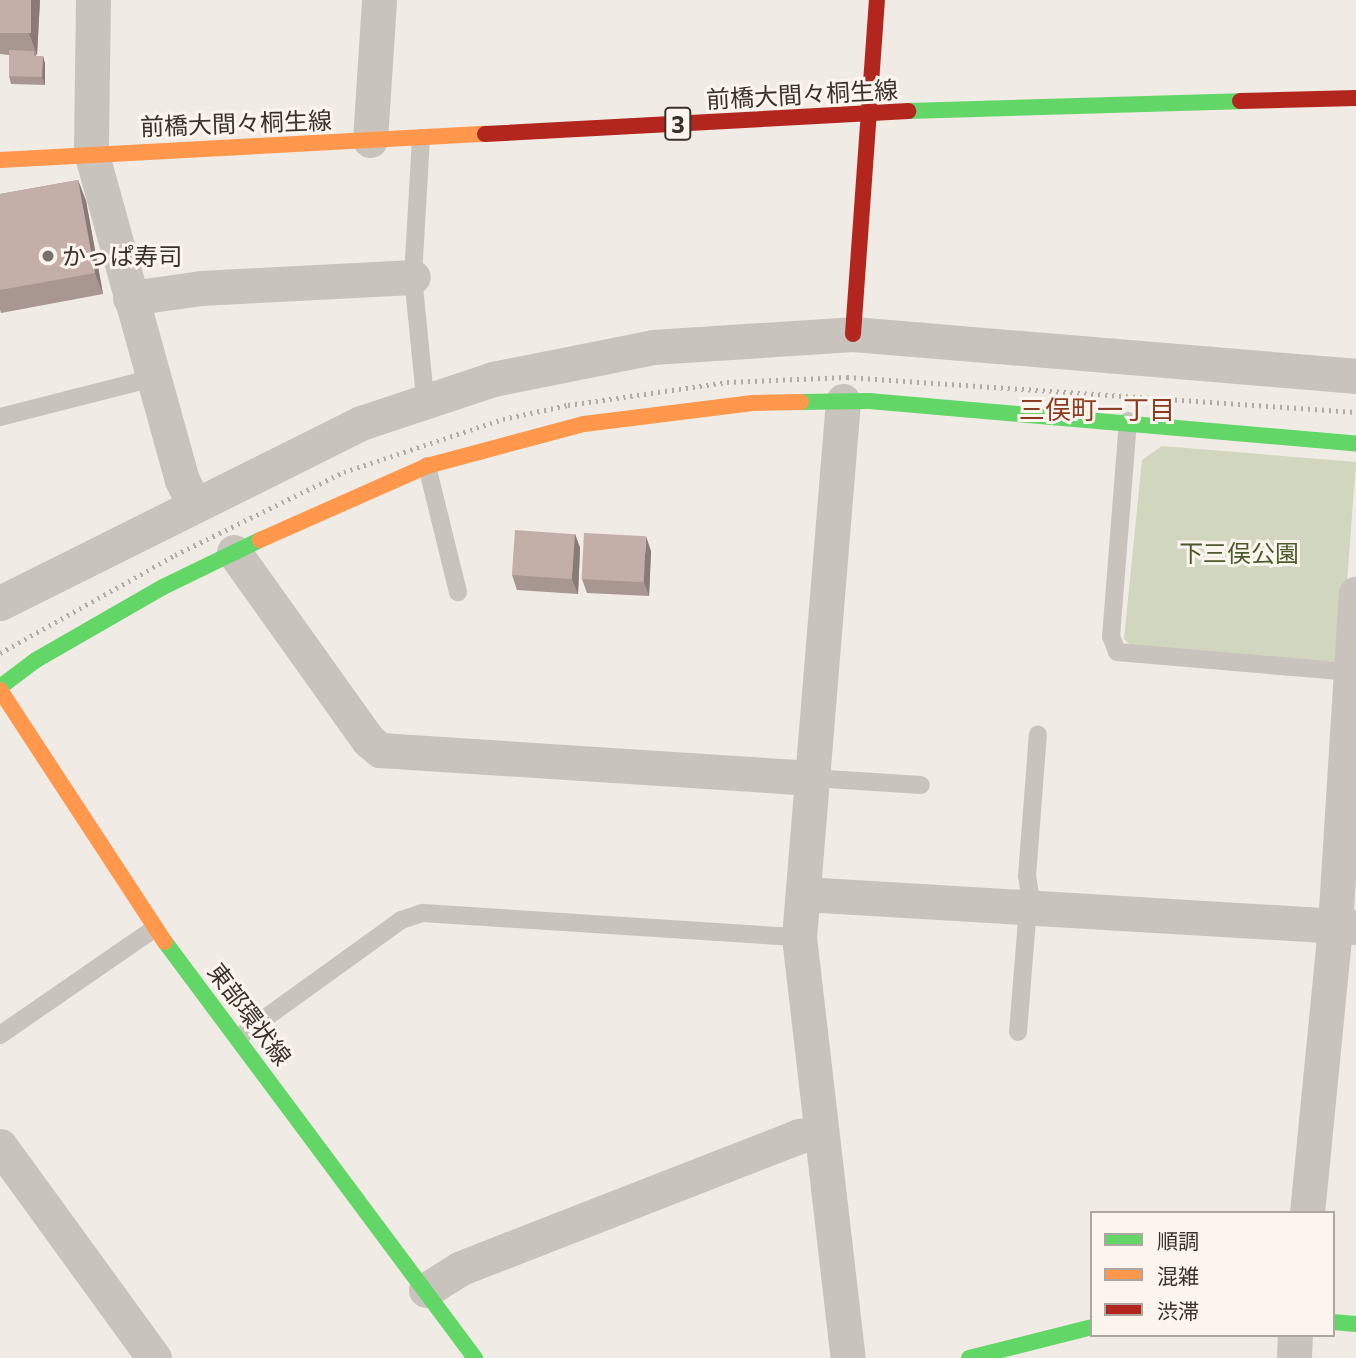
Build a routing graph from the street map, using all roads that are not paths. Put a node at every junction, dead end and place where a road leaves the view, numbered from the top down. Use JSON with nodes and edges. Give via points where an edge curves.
{"nodes":[{"id":1,"x":93,"y":0,"type":"edge"},
{"id":2,"x":379,"y":0,"type":"edge"},
{"id":3,"x":877,"y":0,"type":"edge"},
{"id":4,"x":1356,"y":97,"type":"edge"},
{"id":5,"x":868,"y":114,"type":"junction"},
{"id":6,"x":421,"y":138,"type":"junction"},
{"id":7,"x":370,"y":140,"type":"junction"},
{"id":8,"x":91,"y":152,"type":"junction"},
{"id":9,"x":0,"y":160,"type":"edge"},
{"id":10,"x":414,"y":277,"type":"junction"},
{"id":11,"x":130,"y":298,"type":"junction"},
{"id":12,"x":853,"y":334,"type":"junction"},
{"id":13,"x":1356,"y":376,"type":"edge"},
{"id":14,"x":153,"y":378,"type":"junction"},
{"id":15,"x":425,"y":398,"type":"junction"},
{"id":16,"x":843,"y":401,"type":"junction"},
{"id":17,"x":0,"y":417,"type":"edge"},
{"id":18,"x":1128,"y":421,"type":"junction"},
{"id":19,"x":1356,"y":444,"type":"edge"},
{"id":20,"x":427,"y":467,"type":"junction"},
{"id":21,"x":193,"y":503,"type":"junction"},
{"id":22,"x":234,"y":552,"type":"junction"},
{"id":23,"x":458,"y":592,"type":"dead end"},
{"id":24,"x":1356,"y":594,"type":"edge"},
{"id":25,"x":0,"y":603,"type":"edge"},
{"id":26,"x":1349,"y":672,"type":"junction"},
{"id":27,"x":0,"y":689,"type":"edge"},
{"id":28,"x":1353,"y":708,"type":"edge"},
{"id":29,"x":1038,"y":734,"type":"dead end"},
{"id":30,"x":812,"y":778,"type":"junction"},
{"id":31,"x":921,"y":785,"type":"dead end"},
{"id":32,"x":804,"y":894,"type":"junction"},
{"id":33,"x":1032,"y":907,"type":"junction"},
{"id":34,"x":1346,"y":926,"type":"edge"},
{"id":35,"x":155,"y":928,"type":"junction"},
{"id":36,"x":799,"y":937,"type":"junction"},
{"id":37,"x":1018,"y":1032,"type":"dead end"},
{"id":38,"x":0,"y":1035,"type":"edge"},
{"id":39,"x":239,"y":1037,"type":"junction"},
{"id":40,"x":819,"y":1133,"type":"junction"},
{"id":41,"x":0,"y":1146,"type":"edge"},
{"id":42,"x":1307,"y":1211,"type":"edge"},
{"id":43,"x":426,"y":1290,"type":"junction"},
{"id":44,"x":1335,"y":1322,"type":"edge"},
{"id":45,"x":1356,"y":1324,"type":"edge"},
{"id":46,"x":1090,"y":1327,"type":"edge"},
{"id":47,"x":1296,"y":1337,"type":"edge"},
{"id":48,"x":154,"y":1358,"type":"edge"},
{"id":49,"x":475,"y":1358,"type":"edge"},
{"id":50,"x":848,"y":1358,"type":"edge"},
{"id":51,"x":969,"y":1358,"type":"edge"},
{"id":52,"x":1294,"y":1358,"type":"edge"}],
"edges":[{"from":1,"to":8,"type":"street"},
{"from":2,"to":7,"type":"street"},
{"from":3,"to":5,"type":"street"},
{"from":4,"to":5,"type":"street","name":"前橋大間々桐生線","number":"3"},
{"from":5,"to":6,"type":"street","name":"前橋大間々桐生線","number":"3"},
{"from":5,"to":12,"type":"street"},
{"from":6,"to":7,"type":"street","name":"前橋大間々桐生線","number":"3"},
{"from":6,"to":10,"type":"lane"},
{"from":7,"to":8,"type":"street","name":"前橋大間々桐生線","number":"3"},
{"from":8,"to":9,"type":"street","name":"前橋大間々桐生線","number":"3"},
{"from":8,"to":11,"type":"street"},
{"from":10,"to":11,"type":"street","via":[[201,288]]},
{"from":10,"to":15,"type":"lane"},
{"from":11,"to":14,"type":"street"},
{"from":12,"to":13,"type":"street"},
{"from":12,"to":15,"type":"street","via":[[653,347],[564,363]]},
{"from":14,"to":17,"type":"lane"},
{"from":14,"to":21,"type":"street"},
{"from":15,"to":21,"type":"street","via":[[349,428]]},
{"from":16,"to":18,"type":"street"},
{"from":16,"to":20,"type":"street","via":[[753,403],[616,419]]},
{"from":16,"to":30,"type":"street"},
{"from":18,"to":19,"type":"street"},
{"from":18,"to":26,"type":"lane","via":[[1111,636],[1117,652]]},
{"from":20,"to":22,"type":"street","via":[[318,511]]},
{"from":20,"to":23,"type":"lane"},
{"from":21,"to":25,"type":"street"},
{"from":22,"to":27,"type":"street","via":[[36,660]]},
{"from":22,"to":30,"type":"street","via":[[368,740],[380,750]]},
{"from":24,"to":26,"type":"street"},
{"from":26,"to":28,"type":"street"},
{"from":27,"to":35,"type":"street","name":"東部環状線"},
{"from":28,"to":34,"type":"street"},
{"from":29,"to":33,"type":"lane","via":[[1027,876]]},
{"from":30,"to":31,"type":"lane"},
{"from":30,"to":32,"type":"street"},
{"from":32,"to":33,"type":"street"},
{"from":32,"to":36,"type":"street"},
{"from":33,"to":34,"type":"street"},
{"from":33,"to":37,"type":"lane","via":[[1027,920]]},
{"from":34,"to":42,"type":"street"},
{"from":35,"to":38,"type":"lane"},
{"from":35,"to":39,"type":"street","name":"東部環状線"},
{"from":36,"to":39,"type":"lane","via":[[423,913],[401,920]]},
{"from":36,"to":40,"type":"street"},
{"from":39,"to":43,"type":"street","name":"東部環状線"},
{"from":40,"to":43,"type":"street","via":[[799,1136],[461,1268]]},
{"from":40,"to":50,"type":"street"},
{"from":41,"to":48,"type":"street"},
{"from":43,"to":49,"type":"street","name":"東部環状線"},
{"from":44,"to":45,"type":"street"},
{"from":46,"to":51,"type":"street"},
{"from":47,"to":52,"type":"street"}]}
